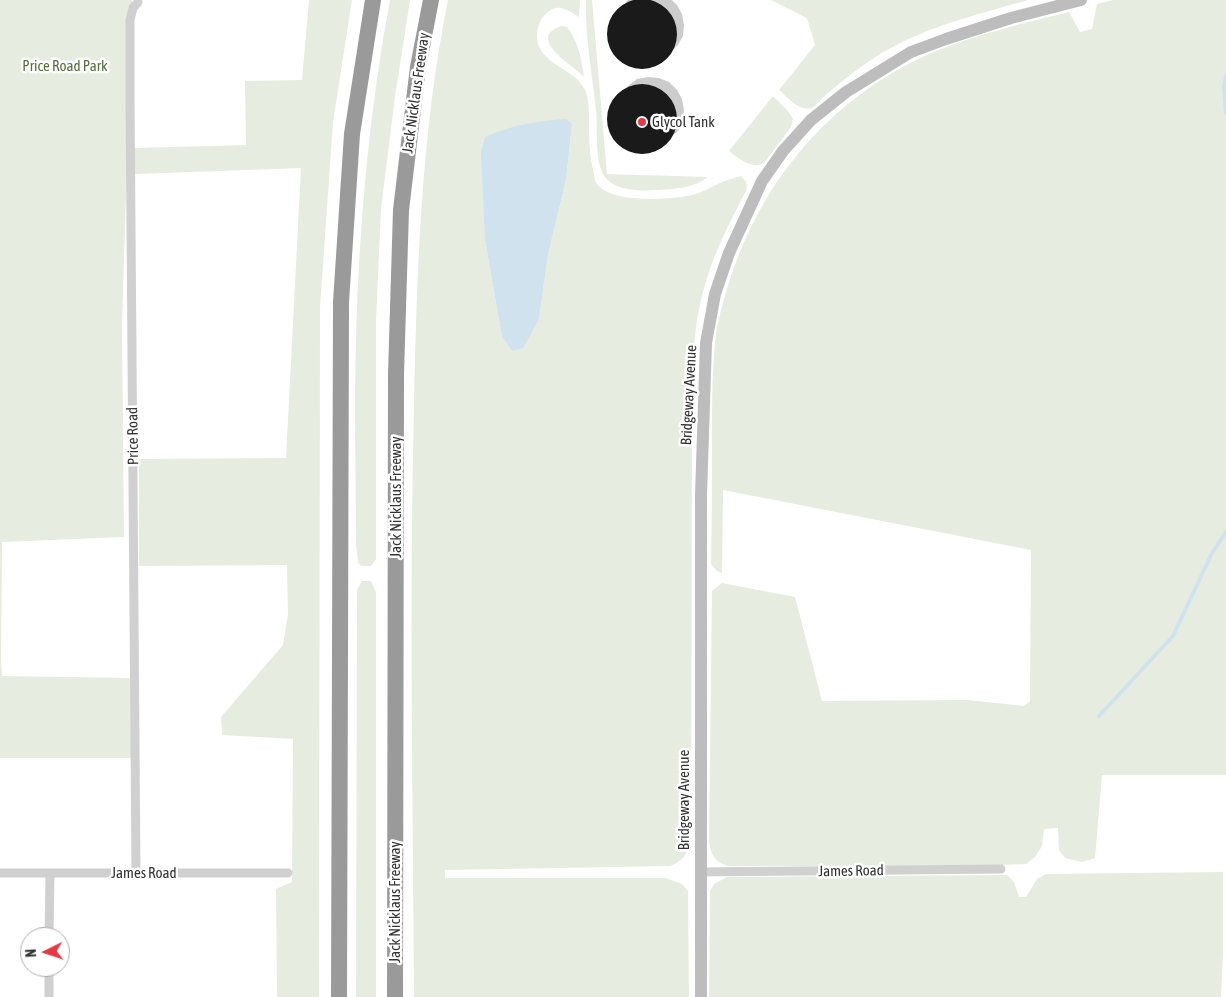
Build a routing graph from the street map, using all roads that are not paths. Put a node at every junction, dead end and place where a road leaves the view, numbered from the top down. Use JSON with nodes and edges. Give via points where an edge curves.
{"nodes":[{"id":1,"x":373,"y":0,"type":"edge"},
{"id":2,"x":431,"y":0,"type":"edge"},
{"id":3,"x":1081,"y":0,"type":"edge"},
{"id":4,"x":138,"y":2,"type":"dead end"},
{"id":5,"x":1001,"y":870,"type":"dead end"},
{"id":6,"x":700,"y":872,"type":"junction"},
{"id":7,"x":0,"y":873,"type":"edge"},
{"id":8,"x":50,"y":873,"type":"junction"},
{"id":9,"x":136,"y":873,"type":"junction"},
{"id":10,"x":288,"y":873,"type":"dead end"},
{"id":11,"x":49,"y":927,"type":"edge"},
{"id":12,"x":49,"y":977,"type":"edge"},
{"id":13,"x":49,"y":997,"type":"edge"},
{"id":14,"x":339,"y":997,"type":"edge"},
{"id":15,"x":395,"y":997,"type":"edge"},
{"id":16,"x":701,"y":997,"type":"edge"}],
"edges":[{"from":1,"to":14,"type":"highway","via":[[352,134],[341,302]]},
{"from":2,"to":15,"type":"highway","name":"Jack Nicklaus Freeway","via":[[418,68],[401,219],[396,374]]},
{"from":3,"to":6,"type":"street","name":"Bridgeway Avenue","via":[[1011,18],[911,52],[846,92],[811,120],[783,151],[762,182],[729,253],[706,343],[701,495]]},
{"from":4,"to":9,"type":"street","name":"Price Road","via":[[130,20]]},
{"from":5,"to":6,"type":"street","name":"James Road"},
{"from":6,"to":16,"type":"street","name":"Bridgeway Avenue"},
{"from":7,"to":8,"type":"street","name":"James Road"},
{"from":8,"to":9,"type":"street","name":"James Road"},
{"from":8,"to":11,"type":"street"},
{"from":9,"to":10,"type":"street","name":"James Road"},
{"from":12,"to":13,"type":"street"}]}
